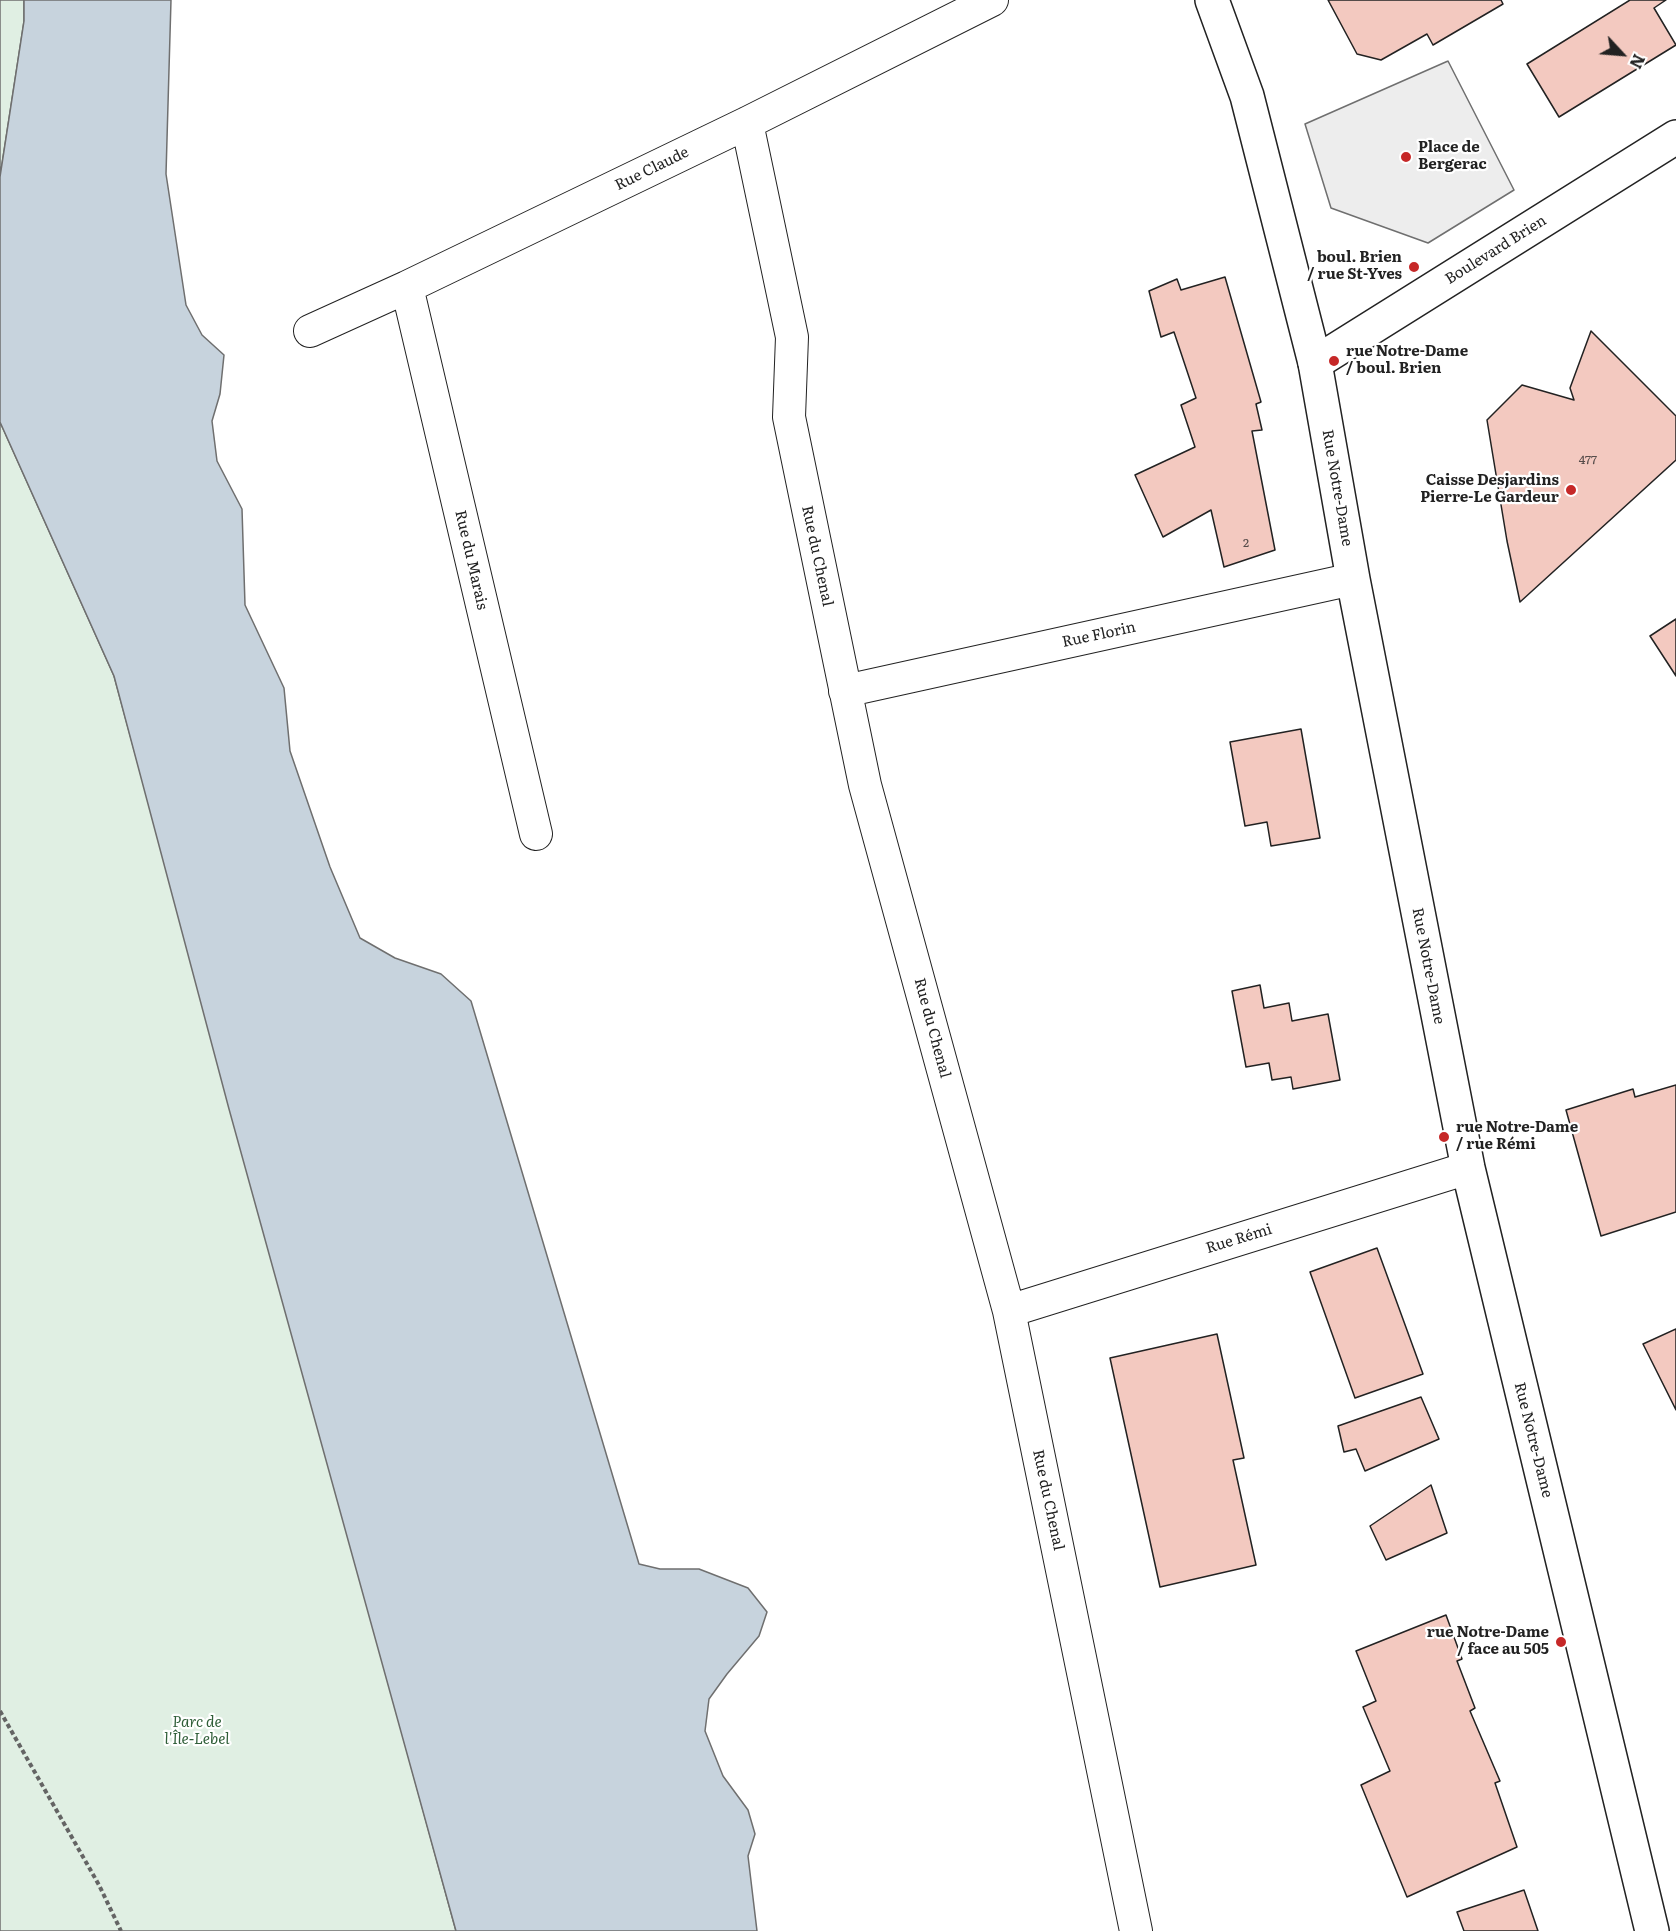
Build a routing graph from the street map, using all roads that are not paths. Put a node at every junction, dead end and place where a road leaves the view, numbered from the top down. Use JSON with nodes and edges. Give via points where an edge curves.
{"nodes":[{"id":1,"x":992,"y":0,"type":"edge"},
{"id":2,"x":1212,"y":0,"type":"edge"},
{"id":3,"x":747,"y":123,"type":"junction"},
{"id":4,"x":1676,"y":137,"type":"edge"},
{"id":5,"x":407,"y":287,"type":"junction"},
{"id":6,"x":310,"y":331,"type":"dead end"},
{"id":7,"x":1315,"y":363,"type":"junction"},
{"id":8,"x":1353,"y":579,"type":"junction"},
{"id":9,"x":845,"y":691,"type":"junction"},
{"id":10,"x":536,"y":834,"type":"dead end"},
{"id":11,"x":1468,"y":1168,"type":"junction"},
{"id":12,"x":1009,"y":1311,"type":"junction"},
{"id":13,"x":1136,"y":1931,"type":"edge"},
{"id":14,"x":1652,"y":1931,"type":"edge"}],
"edges":[{"from":1,"to":3,"type":"street","name":"Rue Claude"},
{"from":2,"to":7,"type":"main road","name":"Rue Notre-Dame","via":[[1247,96]]},
{"from":3,"to":5,"type":"street","name":"Rue Claude"},
{"from":3,"to":9,"type":"street","name":"Rue du Chenal","via":[[792,338],[789,417]]},
{"from":4,"to":7,"type":"main road","name":"Boulevard Brien"},
{"from":5,"to":6,"type":"street","name":"Rue Claude"},
{"from":5,"to":10,"type":"street","name":"Rue du Marais"},
{"from":7,"to":8,"type":"main road","name":"Rue Notre-Dame"},
{"from":8,"to":9,"type":"street","name":"Rue Florin"},
{"from":8,"to":11,"type":"main road","name":"Rue Notre-Dame"},
{"from":9,"to":12,"type":"street","name":"Rue du Chenal","via":[[865,785]]},
{"from":11,"to":12,"type":"street","name":"Rue Rémi"},
{"from":11,"to":14,"type":"main road","name":"Rue Notre-Dame"},
{"from":12,"to":13,"type":"street","name":"Rue du Chenal"}]}
